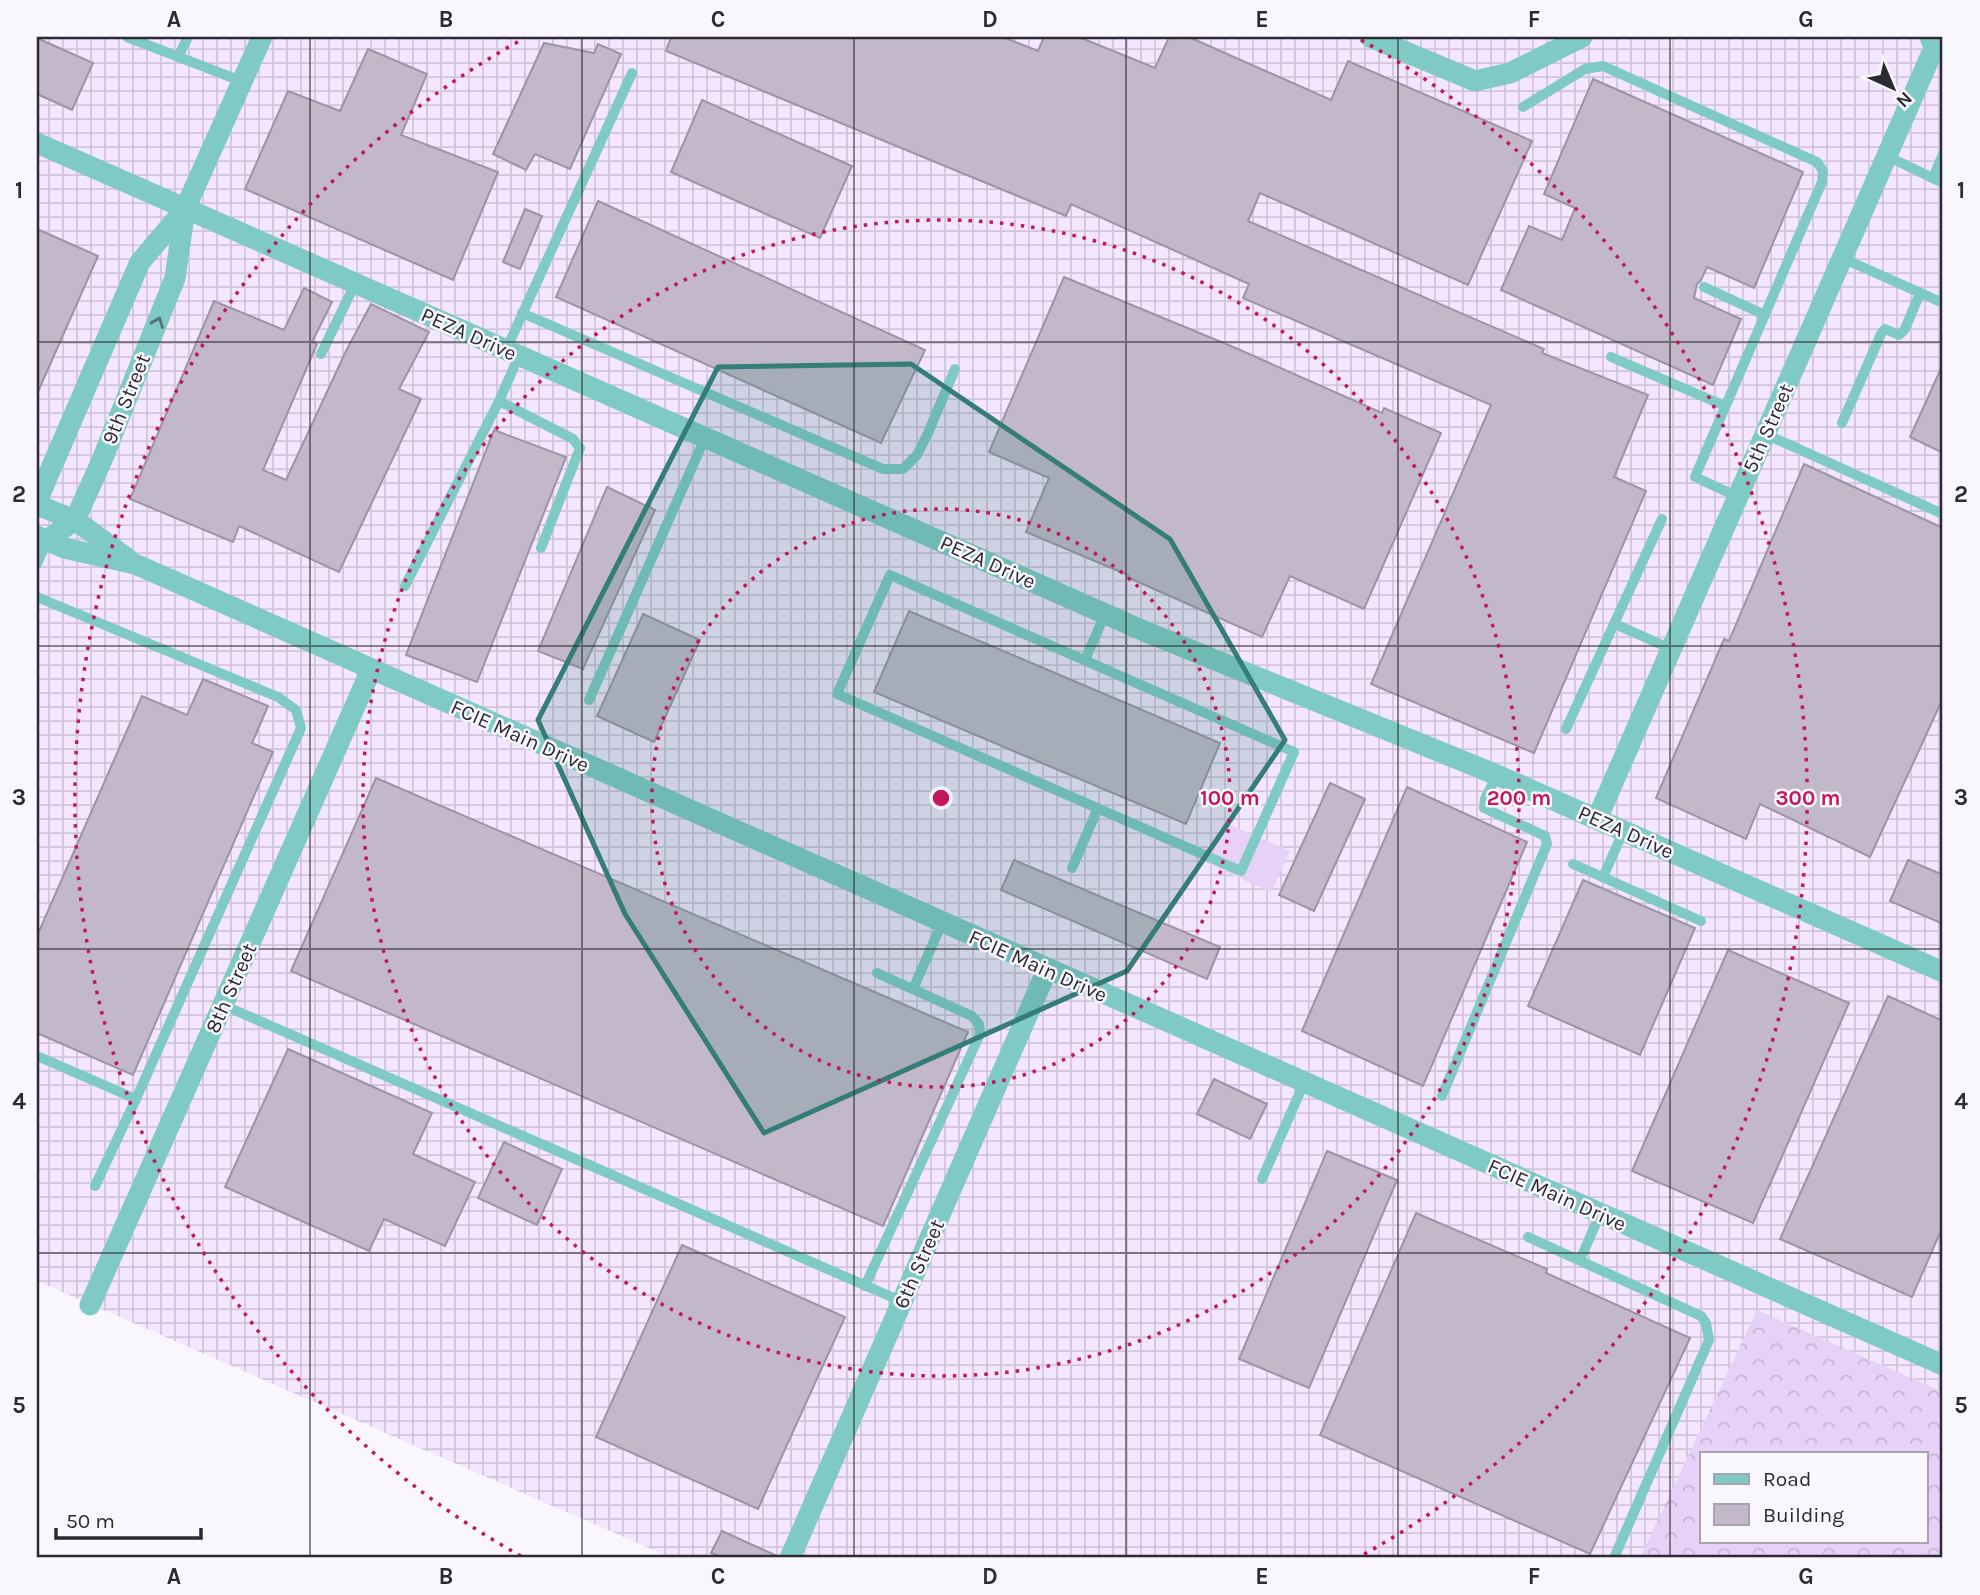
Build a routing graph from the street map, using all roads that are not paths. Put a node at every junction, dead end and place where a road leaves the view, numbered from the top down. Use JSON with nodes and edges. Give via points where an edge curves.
{"nodes":[{"id":1,"x":127,"y":37,"type":"edge"},
{"id":2,"x":188,"y":37,"type":"edge"},
{"id":3,"x":262,"y":37,"type":"edge"},
{"id":4,"x":1370,"y":37,"type":"edge"},
{"id":5,"x":1582,"y":37,"type":"edge"},
{"id":6,"x":1930,"y":37,"type":"edge"},
{"id":7,"x":178,"y":57,"type":"junction"},
{"id":8,"x":632,"y":74,"type":"dead end"},
{"id":9,"x":242,"y":81,"type":"junction"},
{"id":10,"x":1523,"y":107,"type":"dead end"},
{"id":11,"x":37,"y":143,"type":"edge"},
{"id":12,"x":1943,"y":154,"type":"edge"},
{"id":13,"x":1887,"y":156,"type":"junction"},
{"id":14,"x":1938,"y":181,"type":"edge"},
{"id":15,"x":185,"y":209,"type":"junction"},
{"id":16,"x":1842,"y":258,"type":"junction"},
{"id":17,"x":355,"y":284,"type":"junction"},
{"id":18,"x":1704,"y":287,"type":"dead end"},
{"id":19,"x":1920,"y":293,"type":"junction"},
{"id":20,"x":1943,"y":303,"type":"edge"},
{"id":21,"x":522,"y":313,"type":"junction"},
{"id":22,"x":1765,"y":315,"type":"junction"},
{"id":23,"x":512,"y":353,"type":"junction"},
{"id":24,"x":321,"y":354,"type":"dead end"},
{"id":25,"x":1611,"y":357,"type":"dead end"},
{"id":26,"x":955,"y":369,"type":"dead end"},
{"id":27,"x":499,"y":401,"type":"junction"},
{"id":28,"x":1725,"y":406,"type":"junction"},
{"id":29,"x":1842,"y":423,"type":"dead end"},
{"id":30,"x":1765,"y":435,"type":"junction"},
{"id":31,"x":705,"y":438,"type":"junction"},
{"id":32,"x":1738,"y":497,"type":"junction"},
{"id":33,"x":37,"y":505,"type":"edge"},
{"id":34,"x":1943,"y":514,"type":"edge"},
{"id":35,"x":1662,"y":519,"type":"dead end"},
{"id":36,"x":75,"y":520,"type":"junction"},
{"id":37,"x":42,"y":538,"type":"edge"},
{"id":38,"x":541,"y":548,"type":"dead end"},
{"id":39,"x":37,"y":564,"type":"edge"},
{"id":40,"x":135,"y":564,"type":"junction"},
{"id":41,"x":405,"y":586,"type":"dead end"},
{"id":42,"x":37,"y":597,"type":"edge"},
{"id":43,"x":1105,"y":614,"type":"junction"},
{"id":44,"x":1615,"y":624,"type":"junction"},
{"id":45,"x":1671,"y":649,"type":"junction"},
{"id":46,"x":1085,"y":660,"type":"junction"},
{"id":47,"x":371,"y":670,"type":"junction"},
{"id":48,"x":589,"y":700,"type":"dead end"},
{"id":49,"x":1566,"y":729,"type":"dead end"},
{"id":50,"x":1497,"y":775,"type":"junction"},
{"id":51,"x":1098,"y":808,"type":"junction"},
{"id":52,"x":1597,"y":819,"type":"junction"},
{"id":53,"x":1624,"y":831,"type":"junction"},
{"id":54,"x":1573,"y":864,"type":"dead end"},
{"id":55,"x":1072,"y":868,"type":"dead end"},
{"id":56,"x":1603,"y":877,"type":"junction"},
{"id":57,"x":1701,"y":921,"type":"dead end"},
{"id":58,"x":942,"y":923,"type":"junction"},
{"id":59,"x":1047,"y":970,"type":"junction"},
{"id":60,"x":1943,"y":972,"type":"edge"},
{"id":61,"x":877,"y":973,"type":"dead end"},
{"id":62,"x":913,"y":989,"type":"junction"},
{"id":63,"x":223,"y":1005,"type":"junction"},
{"id":64,"x":37,"y":1056,"type":"edge"},
{"id":65,"x":1304,"y":1083,"type":"junction"},
{"id":66,"x":1442,"y":1096,"type":"dead end"},
{"id":67,"x":136,"y":1099,"type":"junction"},
{"id":68,"x":1262,"y":1180,"type":"dead end"},
{"id":69,"x":94,"y":1186,"type":"dead end"},
{"id":70,"x":1600,"y":1214,"type":"junction"},
{"id":71,"x":1528,"y":1237,"type":"dead end"},
{"id":72,"x":1580,"y":1261,"type":"junction"},
{"id":73,"x":865,"y":1286,"type":"junction"},
{"id":74,"x":903,"y":1302,"type":"junction"},
{"id":75,"x":90,"y":1305,"type":"dead end"},
{"id":76,"x":1943,"y":1365,"type":"edge"},
{"id":77,"x":790,"y":1558,"type":"edge"},
{"id":78,"x":1615,"y":1558,"type":"edge"}],
"edges":[{"from":1,"to":7,"type":"lane"},
{"from":2,"to":7,"type":"lane"},
{"from":3,"to":9,"type":"street","name":"9th Street"},
{"from":4,"to":5,"type":"street","via":[[1475,81],[1510,73]]},
{"from":6,"to":13,"type":"street","name":"5th Street","via":[[1934,48]]},
{"from":7,"to":9,"type":"lane"},
{"from":8,"to":21,"type":"lane"},
{"from":9,"to":15,"type":"street","name":"9th Street"},
{"from":10,"to":22,"type":"lane","via":[[1585,69],[1603,66],[1817,162],[1823,171],[1822,182]]},
{"from":11,"to":15,"type":"street","name":"PEZA Drive"},
{"from":12,"to":14,"type":"lane"},
{"from":13,"to":14,"type":"lane"},
{"from":13,"to":16,"type":"street","name":"5th Street"},
{"from":15,"to":17,"type":"street","name":"PEZA Drive"},
{"from":15,"to":33,"type":"street","name":"9th Street","via":[[140,262]]},
{"from":36,"to":15,"type":"street","name":"9th Street","one_way":true,"via":[[175,278]]},
{"from":16,"to":19,"type":"lane"},
{"from":16,"to":30,"type":"street","name":"5th Street"},
{"from":17,"to":23,"type":"street","name":"PEZA Drive"},
{"from":17,"to":24,"type":"lane"},
{"from":18,"to":22,"type":"lane"},
{"from":19,"to":20,"type":"lane"},
{"from":19,"to":29,"type":"lane","via":[[1905,329],[1899,335],[1885,329],[1881,334]]},
{"from":21,"to":23,"type":"lane"},
{"from":21,"to":26,"type":"lane","via":[[883,469],[903,469],[917,455]]},
{"from":22,"to":28,"type":"lane"},
{"from":23,"to":27,"type":"lane"},
{"from":23,"to":31,"type":"street","name":"PEZA Drive"},
{"from":25,"to":28,"type":"lane"},
{"from":27,"to":38,"type":"lane","via":[[573,439],[579,448]]},
{"from":27,"to":41,"type":"lane"},
{"from":28,"to":32,"type":"lane","via":[[1695,477]]},
{"from":30,"to":32,"type":"street","name":"5th Street"},
{"from":30,"to":34,"type":"lane"},
{"from":31,"to":43,"type":"street","name":"PEZA Drive"},
{"from":31,"to":48,"type":"lane"},
{"from":32,"to":45,"type":"street","name":"5th Street"},
{"from":33,"to":36,"type":"street","name":"FCIE Main Drive"},
{"from":33,"to":37,"type":"street"},
{"from":35,"to":44,"type":"lane"},
{"from":36,"to":37,"type":"street"},
{"from":36,"to":40,"type":"street","name":"FCIE Main Drive"},
{"from":37,"to":39,"type":"lane"},
{"from":37,"to":40,"type":"street","name":"FCIE Main Drive","via":[[64,548]]},
{"from":40,"to":47,"type":"street","name":"FCIE Main Drive"},
{"from":42,"to":67,"type":"lane","via":[[278,697],[296,710],[301,728]]},
{"from":43,"to":46,"type":"lane"},
{"from":43,"to":50,"type":"street","name":"PEZA Drive"},
{"from":44,"to":45,"type":"lane"},
{"from":44,"to":49,"type":"lane"},
{"from":45,"to":52,"type":"street","name":"5th Street"},
{"from":46,"to":51,"type":"lane","via":[[1294,752],[1241,871]]},
{"from":46,"to":51,"type":"lane","via":[[890,575],[837,694]]},
{"from":47,"to":58,"type":"street","name":"FCIE Main Drive"},
{"from":47,"to":63,"type":"street","name":"8th Street"},
{"from":50,"to":52,"type":"street","name":"PEZA Drive"},
{"from":50,"to":66,"type":"lane","via":[[1485,808],[1545,836],[1547,844]]},
{"from":51,"to":55,"type":"lane"},
{"from":52,"to":53,"type":"street","name":"PEZA Drive"},
{"from":53,"to":56,"type":"lane"},
{"from":53,"to":60,"type":"street","name":"PEZA Drive"},
{"from":54,"to":56,"type":"lane"},
{"from":56,"to":57,"type":"lane"},
{"from":58,"to":59,"type":"street","name":"FCIE Main Drive"},
{"from":58,"to":62,"type":"lane"},
{"from":59,"to":65,"type":"street","name":"FCIE Main Drive"},
{"from":59,"to":74,"type":"street","name":"6th Street"},
{"from":61,"to":62,"type":"lane"},
{"from":62,"to":73,"type":"lane","via":[[972,1016],[980,1034]]},
{"from":63,"to":73,"type":"lane"},
{"from":63,"to":75,"type":"street","name":"8th Street"},
{"from":64,"to":67,"type":"lane"},
{"from":65,"to":68,"type":"lane"},
{"from":65,"to":70,"type":"street","name":"FCIE Main Drive"},
{"from":67,"to":69,"type":"lane"},
{"from":70,"to":72,"type":"lane"},
{"from":70,"to":76,"type":"street","name":"FCIE Main Drive"},
{"from":71,"to":72,"type":"lane"},
{"from":72,"to":78,"type":"lane","via":[[1701,1316],[1709,1331]]},
{"from":73,"to":74,"type":"lane"},
{"from":74,"to":77,"type":"street","name":"6th Street"}]}
